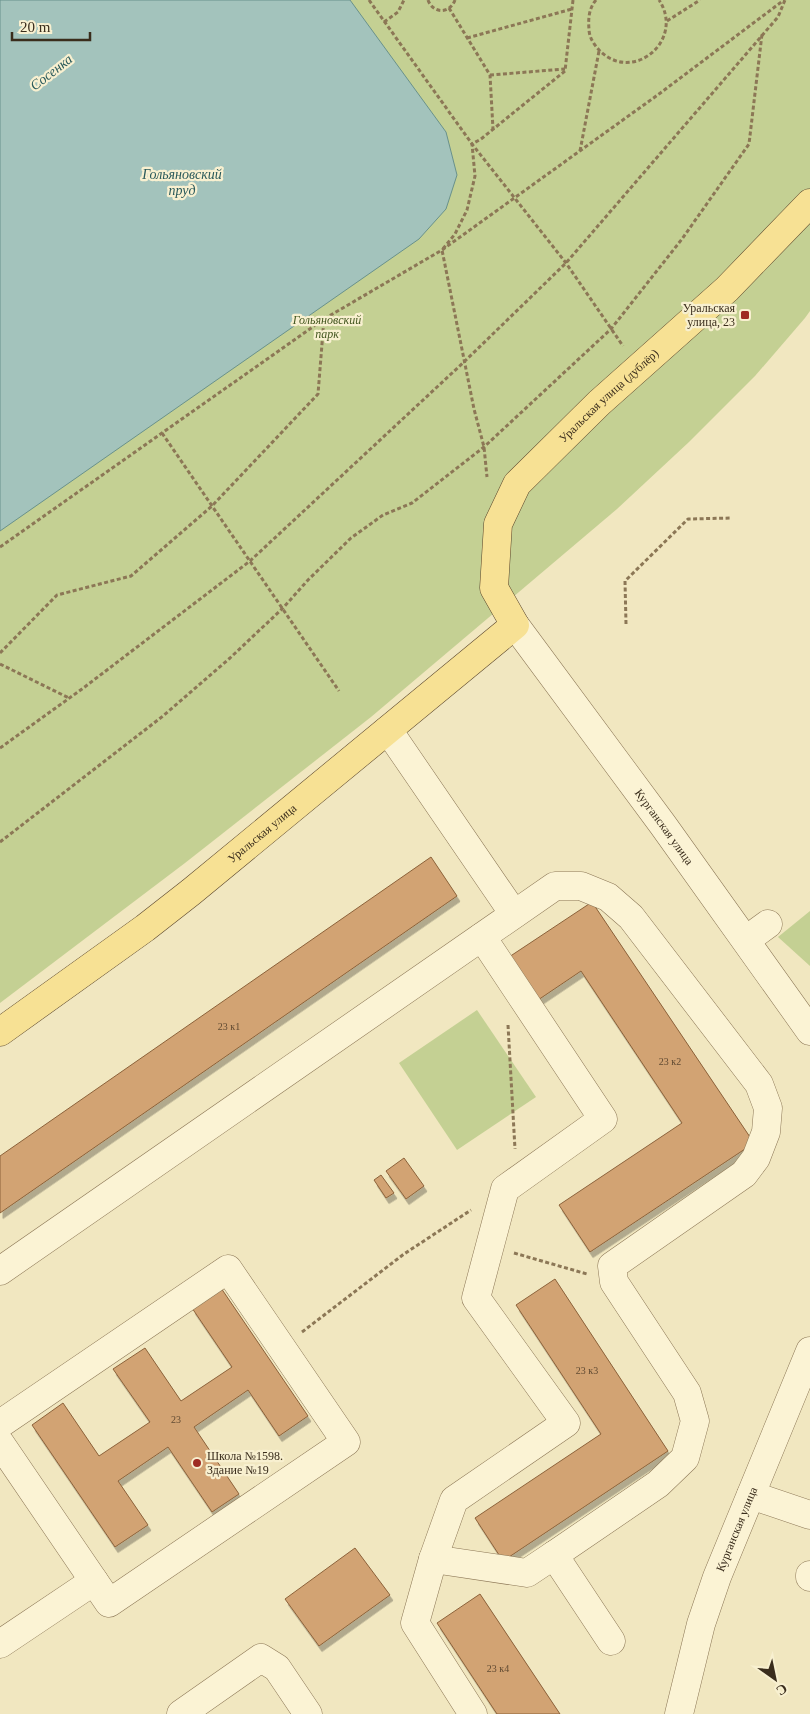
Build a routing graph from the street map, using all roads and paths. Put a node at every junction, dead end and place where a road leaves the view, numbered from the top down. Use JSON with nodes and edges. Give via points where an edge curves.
{"nodes":[{"id":1,"x":369,"y":0,"type":"edge"},
{"id":2,"x":404,"y":0,"type":"edge"},
{"id":3,"x":428,"y":0,"type":"edge"},
{"id":4,"x":455,"y":0,"type":"edge"},
{"id":5,"x":573,"y":0,"type":"edge"},
{"id":6,"x":596,"y":0,"type":"edge"},
{"id":7,"x":659,"y":0,"type":"edge"},
{"id":8,"x":700,"y":0,"type":"edge"},
{"id":9,"x":785,"y":0,"type":"edge"},
{"id":10,"x":449,"y":8,"type":"junction"},
{"id":11,"x":572,"y":9,"type":"junction"},
{"id":12,"x":667,"y":21,"type":"junction"},
{"id":13,"x":384,"y":22,"type":"junction"},
{"id":14,"x":762,"y":34,"type":"junction"},
{"id":15,"x":467,"y":38,"type":"junction"},
{"id":16,"x":600,"y":51,"type":"junction"},
{"id":17,"x":565,"y":69,"type":"junction"},
{"id":18,"x":490,"y":75,"type":"junction"},
{"id":19,"x":493,"y":129,"type":"junction"},
{"id":20,"x":472,"y":144,"type":"junction"},
{"id":21,"x":580,"y":151,"type":"junction"},
{"id":22,"x":515,"y":198,"type":"junction"},
{"id":23,"x":810,"y":203,"type":"edge"},
{"id":24,"x":442,"y":250,"type":"junction"},
{"id":25,"x":566,"y":263,"type":"junction"},
{"id":26,"x":324,"y":318,"type":"junction"},
{"id":27,"x":610,"y":329,"type":"junction"},
{"id":28,"x":627,"y":352,"type":"dead end"},
{"id":29,"x":465,"y":361,"type":"junction"},
{"id":30,"x":162,"y":433,"type":"junction"},
{"id":31,"x":484,"y":447,"type":"junction"},
{"id":32,"x":487,"y":477,"type":"dead end"},
{"id":33,"x":212,"y":506,"type":"junction"},
{"id":34,"x":732,"y":518,"type":"dead end"},
{"id":35,"x":0,"y":548,"type":"edge"},
{"id":36,"x":250,"y":561,"type":"junction"},
{"id":37,"x":283,"y":608,"type":"junction"},
{"id":38,"x":626,"y":624,"type":"dead end"},
{"id":39,"x":515,"y":625,"type":"junction"},
{"id":40,"x":0,"y":653,"type":"edge"},
{"id":41,"x":0,"y":664,"type":"edge"},
{"id":42,"x":339,"y":690,"type":"dead end"},
{"id":43,"x":69,"y":698,"type":"junction"},
{"id":44,"x":388,"y":730,"type":"junction"},
{"id":45,"x":0,"y":748,"type":"edge"},
{"id":46,"x":0,"y":842,"type":"edge"},
{"id":47,"x":514,"y":914,"type":"junction"},
{"id":48,"x":768,"y":924,"type":"dead end"},
{"id":49,"x":482,"y":936,"type":"junction"},
{"id":50,"x":746,"y":940,"type":"junction"},
{"id":51,"x":508,"y":1020,"type":"dead end"},
{"id":52,"x":810,"y":1031,"type":"edge"},
{"id":53,"x":0,"y":1032,"type":"edge"},
{"id":54,"x":511,"y":1184,"type":"junction"},
{"id":55,"x":490,"y":1246,"type":"junction"},
{"id":56,"x":0,"y":1270,"type":"edge"},
{"id":57,"x":614,"y":1282,"type":"junction"},
{"id":58,"x":282,"y":1348,"type":"junction"},
{"id":59,"x":810,"y":1351,"type":"edge"},
{"id":60,"x":0,"y":1424,"type":"edge"},
{"id":61,"x":0,"y":1443,"type":"edge"},
{"id":62,"x":751,"y":1494,"type":"junction"},
{"id":63,"x":810,"y":1515,"type":"edge"},
{"id":64,"x":554,"y":1556,"type":"junction"},
{"id":65,"x":433,"y":1559,"type":"junction"},
{"id":66,"x":94,"y":1581,"type":"junction"},
{"id":67,"x":611,"y":1642,"type":"dead end"},
{"id":68,"x":0,"y":1644,"type":"edge"},
{"id":69,"x":180,"y":1714,"type":"edge"},
{"id":70,"x":308,"y":1714,"type":"edge"},
{"id":71,"x":473,"y":1714,"type":"edge"},
{"id":72,"x":679,"y":1714,"type":"edge"}],
"edges":[{"from":1,"to":13,"type":"path"},
{"from":2,"to":13,"type":"path","via":[[398,12]]},
{"from":3,"to":10,"type":"path","via":[[436,10]]},
{"from":4,"to":10,"type":"path"},
{"from":5,"to":11,"type":"path"},
{"from":6,"to":16,"type":"path","via":[[588,17],[589,32]]},
{"from":7,"to":12,"type":"path"},
{"from":8,"to":12,"type":"path"},
{"from":9,"to":14,"type":"path","via":[[778,17]]},
{"from":9,"to":21,"type":"path"},
{"from":10,"to":15,"type":"path"},
{"from":11,"to":15,"type":"path"},
{"from":11,"to":17,"type":"path"},
{"from":12,"to":16,"type":"path","via":[[665,36],[658,48],[646,58],[618,62]]},
{"from":13,"to":20,"type":"path"},
{"from":14,"to":25,"type":"path"},
{"from":14,"to":27,"type":"path","via":[[749,144],[682,239]]},
{"from":15,"to":18,"type":"path"},
{"from":16,"to":21,"type":"path"},
{"from":17,"to":18,"type":"path"},
{"from":17,"to":19,"type":"path"},
{"from":18,"to":19,"type":"path"},
{"from":19,"to":20,"type":"path"},
{"from":20,"to":22,"type":"path"},
{"from":20,"to":24,"type":"path","via":[[475,176],[467,210],[455,234]]},
{"from":21,"to":22,"type":"path"},
{"from":22,"to":24,"type":"path"},
{"from":22,"to":25,"type":"path"},
{"from":23,"to":39,"type":"main road","name":"Уральская улица (дублёр)","via":[[727,289],[599,403],[517,484],[498,524],[494,588]]},
{"from":24,"to":26,"type":"path"},
{"from":24,"to":29,"type":"path"},
{"from":25,"to":27,"type":"path"},
{"from":25,"to":29,"type":"path"},
{"from":26,"to":30,"type":"path"},
{"from":26,"to":33,"type":"path","via":[[318,394]]},
{"from":27,"to":28,"type":"path"},
{"from":27,"to":31,"type":"path"},
{"from":29,"to":31,"type":"path"},
{"from":29,"to":36,"type":"path"},
{"from":30,"to":33,"type":"path"},
{"from":30,"to":35,"type":"path"},
{"from":31,"to":32,"type":"path"},
{"from":31,"to":37,"type":"path","via":[[412,503],[383,515],[351,538]]},
{"from":33,"to":36,"type":"path"},
{"from":33,"to":40,"type":"path","via":[[131,576],[57,595]]},
{"from":34,"to":38,"type":"path","via":[[688,519],[625,581]]},
{"from":36,"to":37,"type":"path"},
{"from":36,"to":43,"type":"path"},
{"from":37,"to":42,"type":"path"},
{"from":37,"to":46,"type":"path","via":[[163,716]]},
{"from":39,"to":44,"type":"main road","name":"Уральская улица"},
{"from":39,"to":50,"type":"street","name":"Курганская улица"},
{"from":41,"to":43,"type":"path"},
{"from":43,"to":45,"type":"path"},
{"from":44,"to":47,"type":"street"},
{"from":44,"to":53,"type":"main road","name":"Уральская улица","via":[[145,928]]},
{"from":47,"to":49,"type":"street"},
{"from":47,"to":57,"type":"street","via":[[555,886],[581,886],[608,897],[631,918],[759,1084],[768,1108],[766,1132],[760,1149],[744,1174],[612,1266]]},
{"from":48,"to":50,"type":"street"},
{"from":49,"to":54,"type":"street","via":[[602,1120]]},
{"from":49,"to":56,"type":"street"},
{"from":50,"to":52,"type":"street","name":"Курганская улица"},
{"from":51,"to":54,"type":"path"},
{"from":54,"to":55,"type":"street"},
{"from":54,"to":58,"type":"path","via":[[404,1254]]},
{"from":55,"to":57,"type":"path"},
{"from":55,"to":65,"type":"street","via":[[476,1298],[566,1423],[454,1500]]},
{"from":57,"to":64,"type":"street","via":[[687,1393],[695,1421],[685,1458],[658,1484]]},
{"from":58,"to":60,"type":"street","via":[[228,1269]]},
{"from":58,"to":66,"type":"street","via":[[346,1442],[109,1604]]},
{"from":59,"to":62,"type":"street","name":"Курганская улица"},
{"from":61,"to":66,"type":"street"},
{"from":62,"to":63,"type":"street"},
{"from":62,"to":72,"type":"street","name":"Курганская улица","via":[[701,1624]]},
{"from":64,"to":65,"type":"street","via":[[527,1574]]},
{"from":64,"to":67,"type":"street"},
{"from":65,"to":71,"type":"street","via":[[415,1623]]},
{"from":66,"to":68,"type":"street"},
{"from":69,"to":70,"type":"street","via":[[261,1658],[277,1668]]}]}
